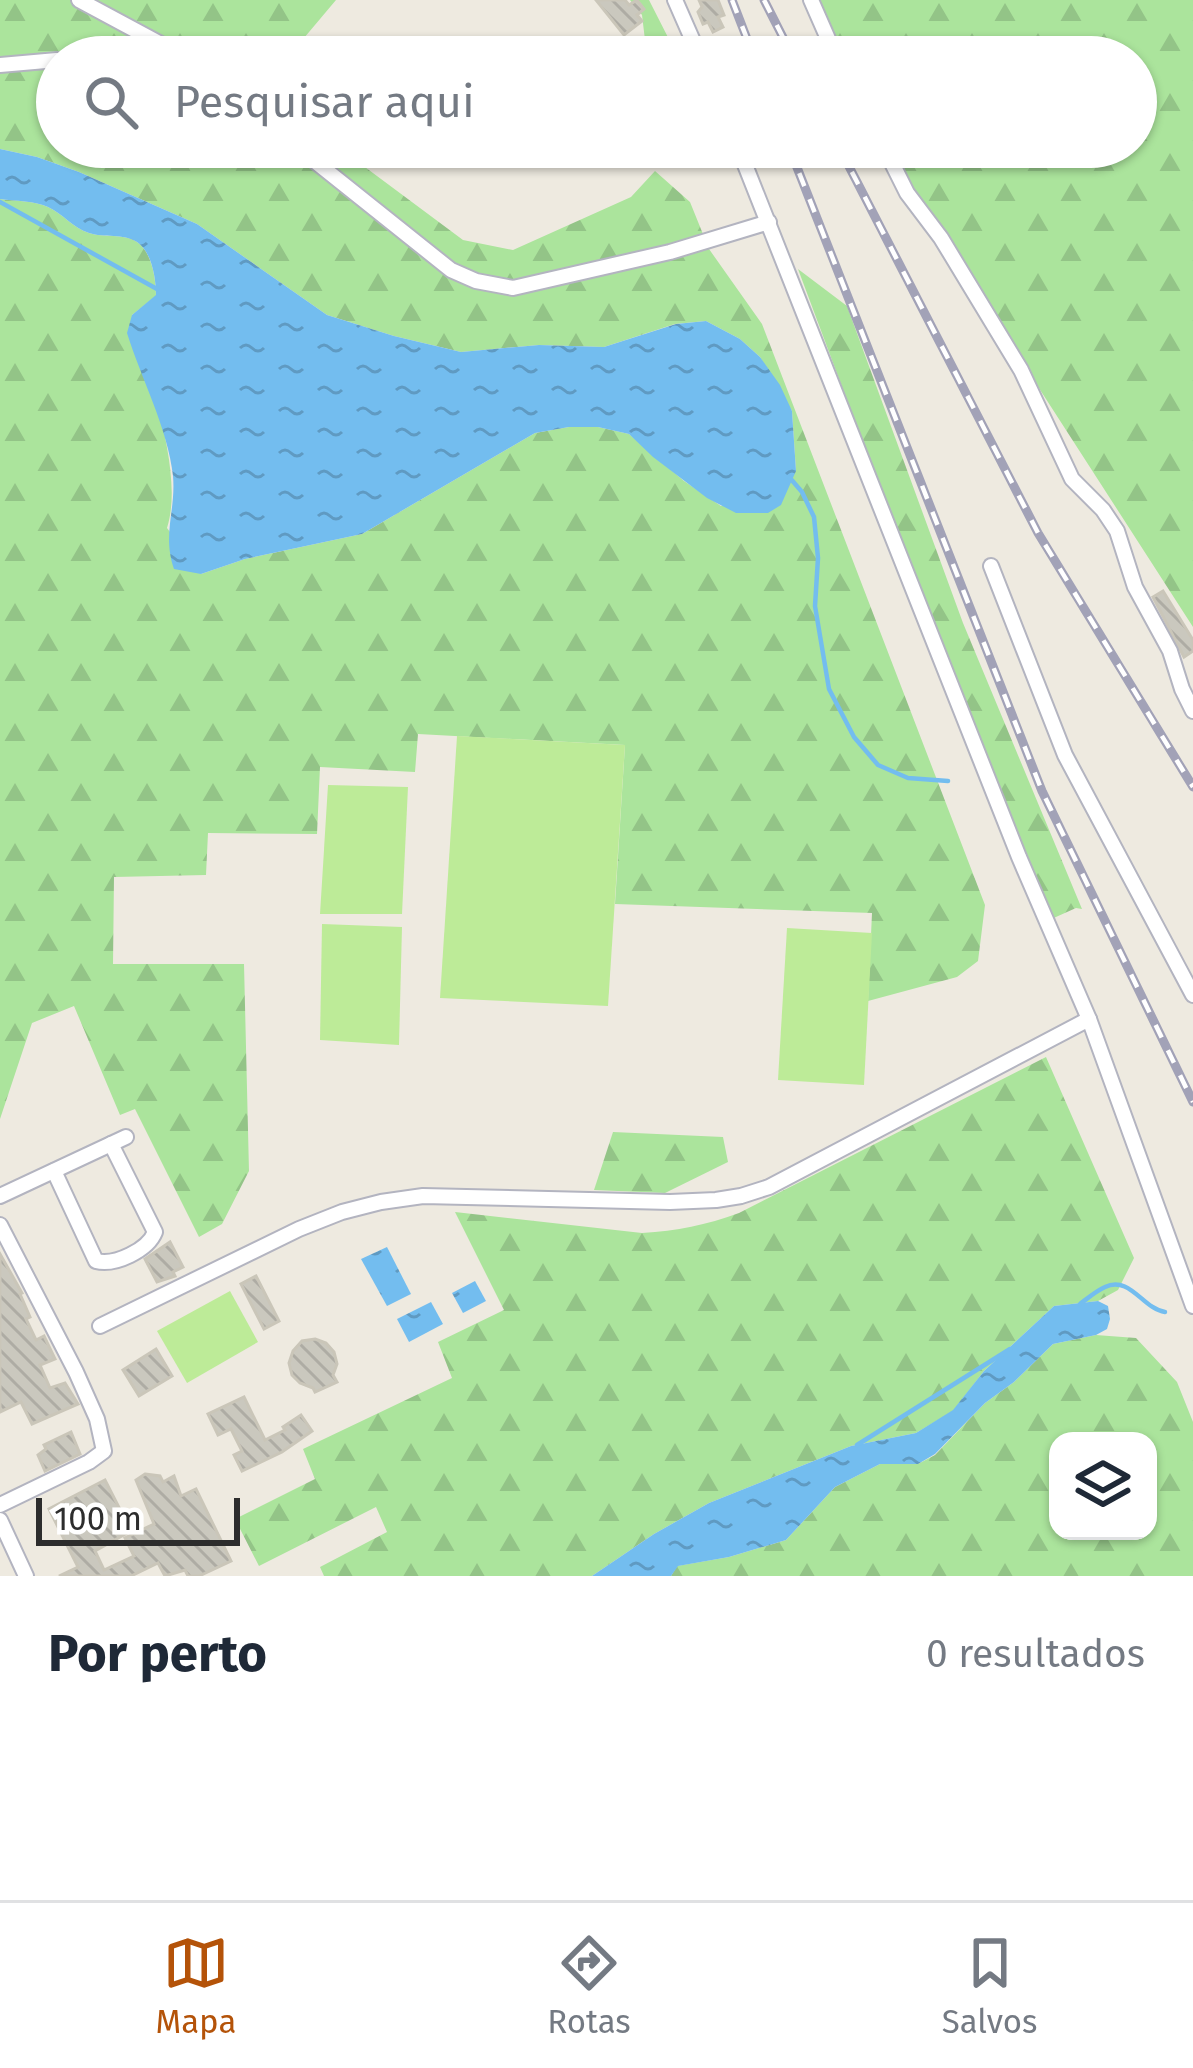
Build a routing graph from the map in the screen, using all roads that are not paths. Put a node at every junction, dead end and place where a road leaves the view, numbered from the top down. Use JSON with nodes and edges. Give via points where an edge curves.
{"nodes":[{"id":1,"x":79,"y":0,"type":"edge"},
{"id":2,"x":675,"y":0,"type":"edge"},
{"id":3,"x":811,"y":0,"type":"edge"},
{"id":4,"x":146,"y":36,"type":"edge"},
{"id":5,"x":691,"y":36,"type":"edge"},
{"id":6,"x":827,"y":36,"type":"edge"},
{"id":7,"x":36,"y":62,"type":"edge"},
{"id":8,"x":0,"y":65,"type":"edge"},
{"id":9,"x":323,"y":168,"type":"edge"},
{"id":10,"x":747,"y":168,"type":"edge"},
{"id":11,"x":894,"y":168,"type":"edge"},
{"id":12,"x":769,"y":222,"type":"junction"},
{"id":13,"x":991,"y":566,"type":"dead end"},
{"id":14,"x":1193,"y":711,"type":"edge"},
{"id":15,"x":1193,"y":994,"type":"edge"},
{"id":16,"x":1089,"y":1018,"type":"junction"},
{"id":17,"x":126,"y":1137,"type":"dead end"},
{"id":18,"x":111,"y":1144,"type":"junction"},
{"id":19,"x":55,"y":1171,"type":"junction"},
{"id":20,"x":0,"y":1196,"type":"edge"},
{"id":21,"x":0,"y":1225,"type":"edge"},
{"id":22,"x":1193,"y":1306,"type":"edge"},
{"id":23,"x":100,"y":1326,"type":"dead end"},
{"id":24,"x":0,"y":1505,"type":"edge"},
{"id":25,"x":0,"y":1520,"type":"edge"},
{"id":26,"x":26,"y":1576,"type":"edge"}],
"edges":[{"from":1,"to":4,"type":"street"},
{"from":2,"to":5,"type":"street"},
{"from":3,"to":6,"type":"street"},
{"from":7,"to":8,"type":"street"},
{"from":9,"to":12,"type":"street","via":[[451,270],[513,288]]},
{"from":10,"to":12,"type":"street"},
{"from":11,"to":14,"type":"street","via":[[1031,388],[1072,479],[1117,531]]},
{"from":12,"to":16,"type":"street"},
{"from":13,"to":15,"type":"street","via":[[1065,754]]},
{"from":16,"to":22,"type":"street"},
{"from":16,"to":23,"type":"street","via":[[741,1196],[381,1202],[299,1229]]},
{"from":17,"to":18,"type":"street"},
{"from":18,"to":19,"type":"street"},
{"from":18,"to":19,"type":"street","via":[[155,1232],[152,1242],[121,1258],[96,1261]]},
{"from":19,"to":20,"type":"street"},
{"from":21,"to":24,"type":"street","via":[[90,1403],[104,1451]]},
{"from":25,"to":26,"type":"street"}]}
